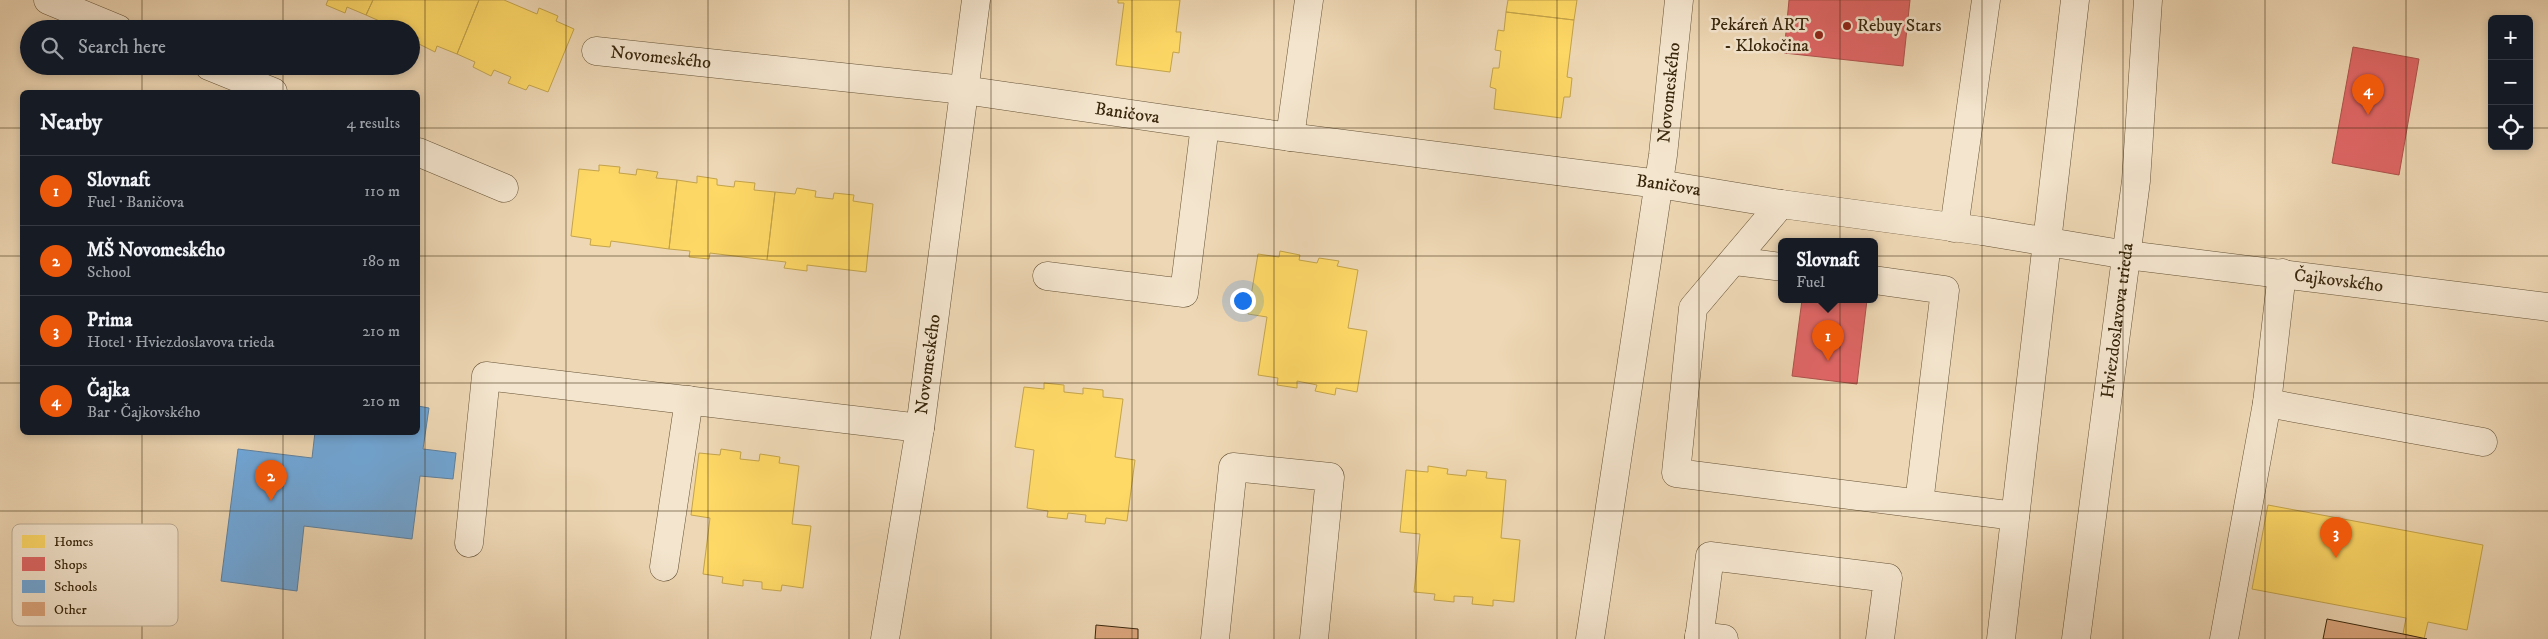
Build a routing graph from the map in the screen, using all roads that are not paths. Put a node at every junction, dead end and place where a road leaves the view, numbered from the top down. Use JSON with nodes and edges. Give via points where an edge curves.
{"nodes":[{"id":1,"x":48,"y":0,"type":"edge"},
{"id":2,"x":976,"y":0,"type":"edge"},
{"id":3,"x":1309,"y":0,"type":"edge"},
{"id":4,"x":1679,"y":0,"type":"edge"},
{"id":5,"x":1986,"y":0,"type":"edge"},
{"id":6,"x":2075,"y":0,"type":"edge"},
{"id":7,"x":2148,"y":0,"type":"edge"},
{"id":8,"x":96,"y":20,"type":"edge"},
{"id":9,"x":596,"y":51,"type":"dead end"},
{"id":10,"x":231,"y":75,"type":"edge"},
{"id":11,"x":268,"y":90,"type":"edge"},
{"id":12,"x":964,"y":90,"type":"junction"},
{"id":13,"x":1205,"y":125,"type":"junction"},
{"id":14,"x":1290,"y":137,"type":"junction"},
{"id":15,"x":420,"y":153,"type":"edge"},
{"id":16,"x":1659,"y":184,"type":"junction"},
{"id":17,"x":504,"y":188,"type":"dead end"},
{"id":18,"x":1782,"y":204,"type":"junction"},
{"id":19,"x":1954,"y":228,"type":"junction"},
{"id":20,"x":2046,"y":241,"type":"junction"},
{"id":21,"x":2127,"y":255,"type":"junction"},
{"id":22,"x":1735,"y":261,"type":"junction"},
{"id":23,"x":1778,"y":266,"type":"edge"},
{"id":24,"x":2282,"y":273,"type":"junction"},
{"id":25,"x":1046,"y":276,"type":"dead end"},
{"id":26,"x":1878,"y":281,"type":"edge"},
{"id":27,"x":2548,"y":307,"type":"edge"},
{"id":28,"x":689,"y":400,"type":"junction"},
{"id":29,"x":2267,"y":403,"type":"junction"},
{"id":30,"x":920,"y":428,"type":"junction"},
{"id":31,"x":2483,"y":442,"type":"dead end"},
{"id":32,"x":1919,"y":503,"type":"junction"},
{"id":33,"x":2015,"y":516,"type":"junction"},
{"id":34,"x":469,"y":543,"type":"dead end"},
{"id":35,"x":664,"y":567,"type":"dead end"},
{"id":36,"x":1707,"y":638,"type":"edge"},
{"id":37,"x":885,"y":639,"type":"edge"},
{"id":38,"x":1215,"y":639,"type":"edge"},
{"id":39,"x":1314,"y":639,"type":"edge"},
{"id":40,"x":1590,"y":639,"type":"edge"},
{"id":41,"x":1880,"y":639,"type":"edge"},
{"id":42,"x":2001,"y":639,"type":"edge"},
{"id":43,"x":2076,"y":639,"type":"edge"},
{"id":44,"x":2224,"y":639,"type":"edge"}],
"edges":[{"from":1,"to":8,"type":"street"},
{"from":2,"to":12,"type":"street","name":"Novomeského"},
{"from":3,"to":14,"type":"street"},
{"from":4,"to":16,"type":"street","name":"Novomeského"},
{"from":5,"to":19,"type":"street"},
{"from":6,"to":20,"type":"street"},
{"from":7,"to":21,"type":"street","name":"Hviezdoslavova trieda","via":[[2136,181]]},
{"from":9,"to":12,"type":"street","name":"Novomeského"},
{"from":10,"to":11,"type":"street"},
{"from":12,"to":13,"type":"street","name":"Baničova"},
{"from":12,"to":30,"type":"street","name":"Novomeského"},
{"from":13,"to":14,"type":"street","name":"Baničova"},
{"from":13,"to":25,"type":"street","via":[[1184,293]]},
{"from":14,"to":16,"type":"street","name":"Baničova"},
{"from":15,"to":17,"type":"street"},
{"from":16,"to":18,"type":"street","name":"Baničova"},
{"from":16,"to":40,"type":"street","name":"Novomeského"},
{"from":18,"to":19,"type":"street","name":"Baničova"},
{"from":18,"to":22,"type":"street"},
{"from":19,"to":20,"type":"street","name":"Baničova"},
{"from":20,"to":21,"type":"street","name":"Čajkovského"},
{"from":20,"to":33,"type":"street"},
{"from":21,"to":24,"type":"street","name":"Čajkovského"},
{"from":21,"to":43,"type":"street","name":"Hviezdoslavova trieda"},
{"from":22,"to":23,"type":"street"},
{"from":22,"to":32,"type":"street","via":[[1693,308],[1676,473]]},
{"from":24,"to":27,"type":"street","name":"Čajkovského"},
{"from":24,"to":29,"type":"street"},
{"from":26,"to":32,"type":"street","via":[[1945,290]]},
{"from":28,"to":30,"type":"street"},
{"from":28,"to":34,"type":"street","via":[[486,376]]},
{"from":28,"to":35,"type":"street"},
{"from":29,"to":31,"type":"street"},
{"from":29,"to":44,"type":"street"},
{"from":30,"to":37,"type":"street","name":"Novomeského"},
{"from":32,"to":33,"type":"street"},
{"from":33,"to":42,"type":"street"},
{"from":36,"to":41,"type":"street","via":[[1710,556],[1888,578]]},
{"from":38,"to":39,"type":"street","via":[[1233,467],[1330,477]]}]}
